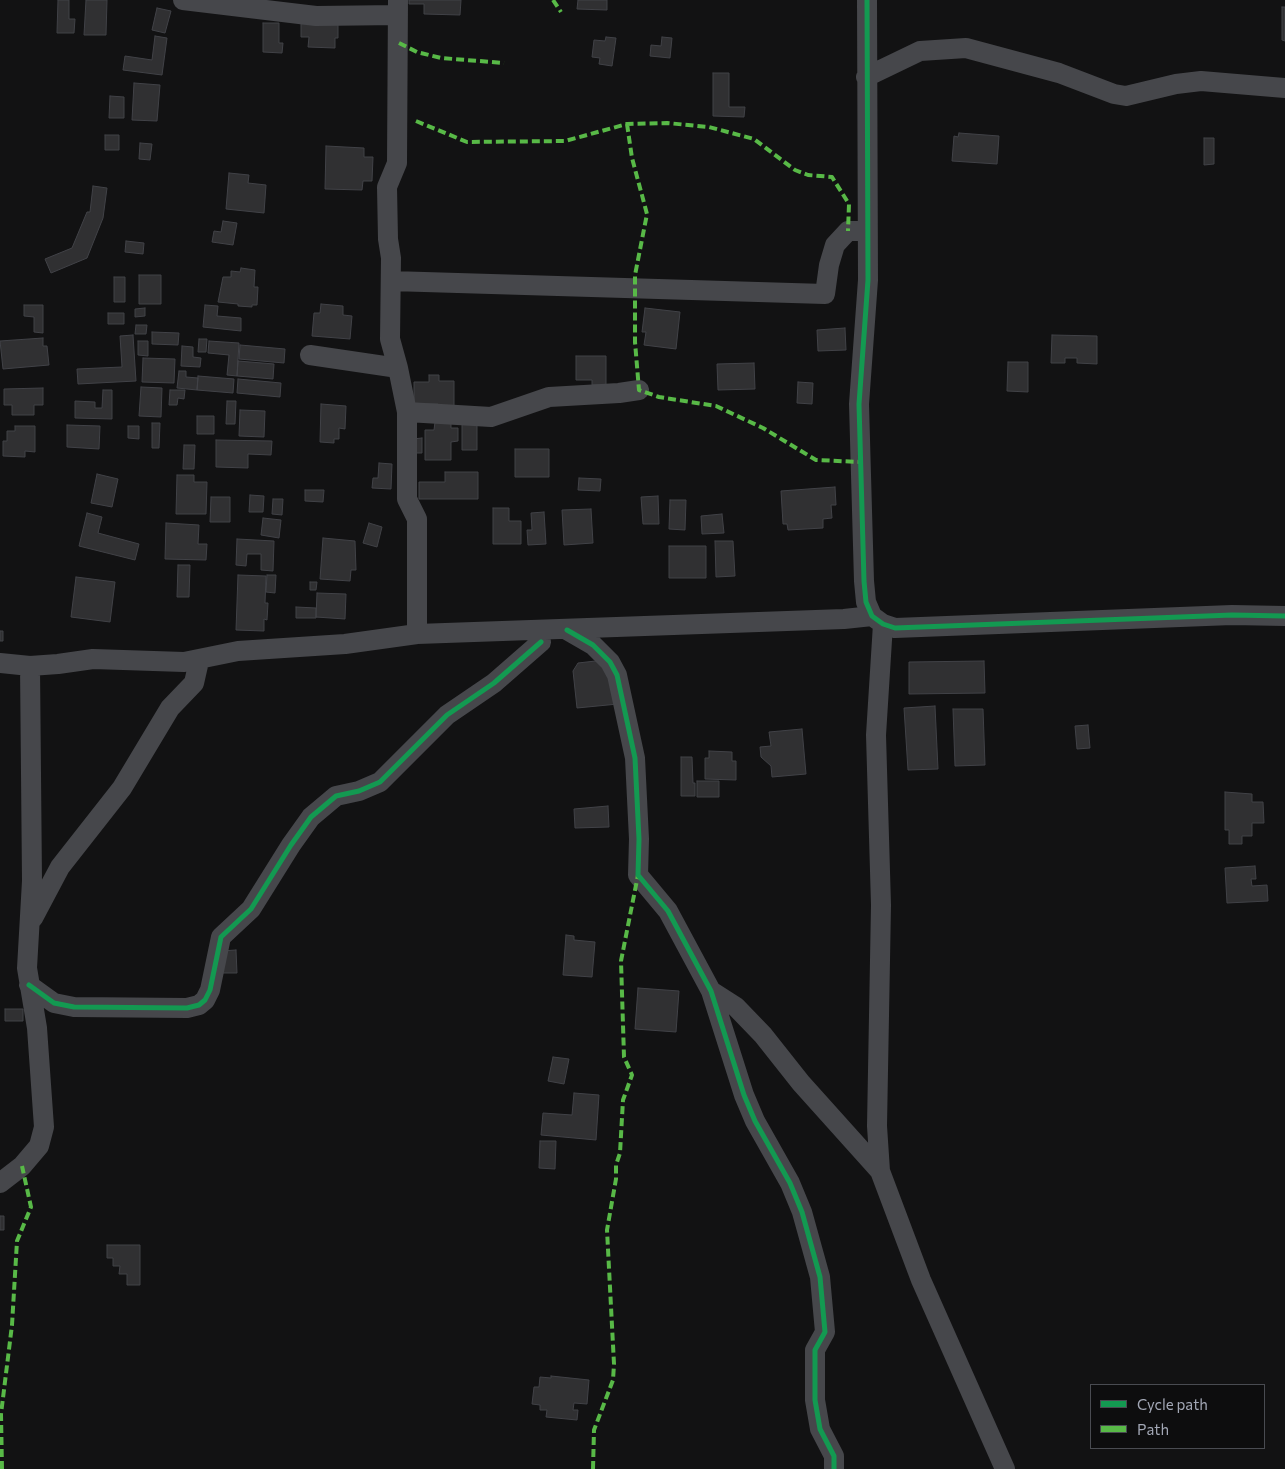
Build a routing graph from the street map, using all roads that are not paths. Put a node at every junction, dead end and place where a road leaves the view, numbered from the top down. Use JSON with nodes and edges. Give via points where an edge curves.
{"nodes":[{"id":1,"x":183,"y":0,"type":"edge"},
{"id":2,"x":867,"y":0,"type":"edge"},
{"id":3,"x":398,"y":7,"type":"edge"},
{"id":4,"x":866,"y":77,"type":"junction"},
{"id":5,"x":1285,"y":88,"type":"edge"},
{"id":6,"x":868,"y":231,"type":"junction"},
{"id":7,"x":391,"y":281,"type":"junction"},
{"id":8,"x":310,"y":355,"type":"dead end"},
{"id":9,"x":398,"y":368,"type":"junction"},
{"id":10,"x":639,"y":390,"type":"dead end"},
{"id":11,"x":407,"y":412,"type":"junction"},
{"id":12,"x":1285,"y":616,"type":"edge"},
{"id":13,"x":877,"y":620,"type":"junction"},
{"id":14,"x":567,"y":630,"type":"junction"},
{"id":15,"x":417,"y":634,"type":"junction"},
{"id":16,"x":541,"y":642,"type":"dead end"},
{"id":17,"x":200,"y":661,"type":"junction"},
{"id":18,"x":0,"y":663,"type":"edge"},
{"id":19,"x":30,"y":666,"type":"junction"},
{"id":20,"x":29,"y":925,"type":"junction"},
{"id":21,"x":29,"y":985,"type":"junction"},
{"id":22,"x":711,"y":991,"type":"junction"},
{"id":23,"x":880,"y":1171,"type":"junction"},
{"id":24,"x":0,"y":1183,"type":"edge"},
{"id":25,"x":834,"y":1469,"type":"edge"},
{"id":26,"x":1004,"y":1469,"type":"edge"}],
"edges":[{"from":1,"to":3,"type":"street","via":[[316,16]]},
{"from":2,"to":4,"type":"street"},
{"from":3,"to":7,"type":"street","via":[[397,163],[387,187]]},
{"from":4,"to":5,"type":"street","via":[[920,51],[966,48],[1059,73],[1126,96],[1201,81]]},
{"from":4,"to":6,"type":"street"},
{"from":6,"to":7,"type":"street","via":[[848,231],[835,245],[825,294]]},
{"from":6,"to":13,"type":"street","via":[[868,280],[859,404],[864,581],[866,602]]},
{"from":7,"to":9,"type":"street","via":[[390,339]]},
{"from":8,"to":9,"type":"street"},
{"from":9,"to":11,"type":"street"},
{"from":10,"to":11,"type":"street","via":[[549,397],[491,417]]},
{"from":11,"to":15,"type":"street","via":[[407,499],[417,519]]},
{"from":12,"to":13,"type":"street","via":[[1232,615],[895,628]]},
{"from":13,"to":14,"type":"street"},
{"from":13,"to":23,"type":"street","via":[[876,735],[881,905],[877,1126]]},
{"from":14,"to":15,"type":"street"},
{"from":14,"to":22,"type":"street","via":[[593,645],[610,662],[617,675],[635,758],[638,875],[668,911]]},
{"from":15,"to":17,"type":"street","via":[[345,644],[253,650]]},
{"from":16,"to":21,"type":"street","via":[[494,683],[447,715],[380,782],[336,796],[311,817],[251,909],[220,937],[210,990],[198,1005],[187,1008],[74,1007],[54,1003]]},
{"from":17,"to":19,"type":"street","via":[[93,659]]},
{"from":17,"to":20,"type":"street","via":[[194,683],[170,708],[122,788],[60,867]]},
{"from":18,"to":19,"type":"street"},
{"from":19,"to":20,"type":"street","via":[[32,881]]},
{"from":20,"to":21,"type":"street"},
{"from":21,"to":24,"type":"street","via":[[37,1028],[44,1127],[39,1146],[22,1166]]},
{"from":22,"to":23,"type":"street","via":[[736,1007]]},
{"from":22,"to":25,"type":"street","via":[[744,1095],[790,1182],[810,1236],[820,1277],[825,1332],[815,1350],[815,1400],[820,1429],[834,1456]]},
{"from":23,"to":26,"type":"street","via":[[921,1280]]}]}
